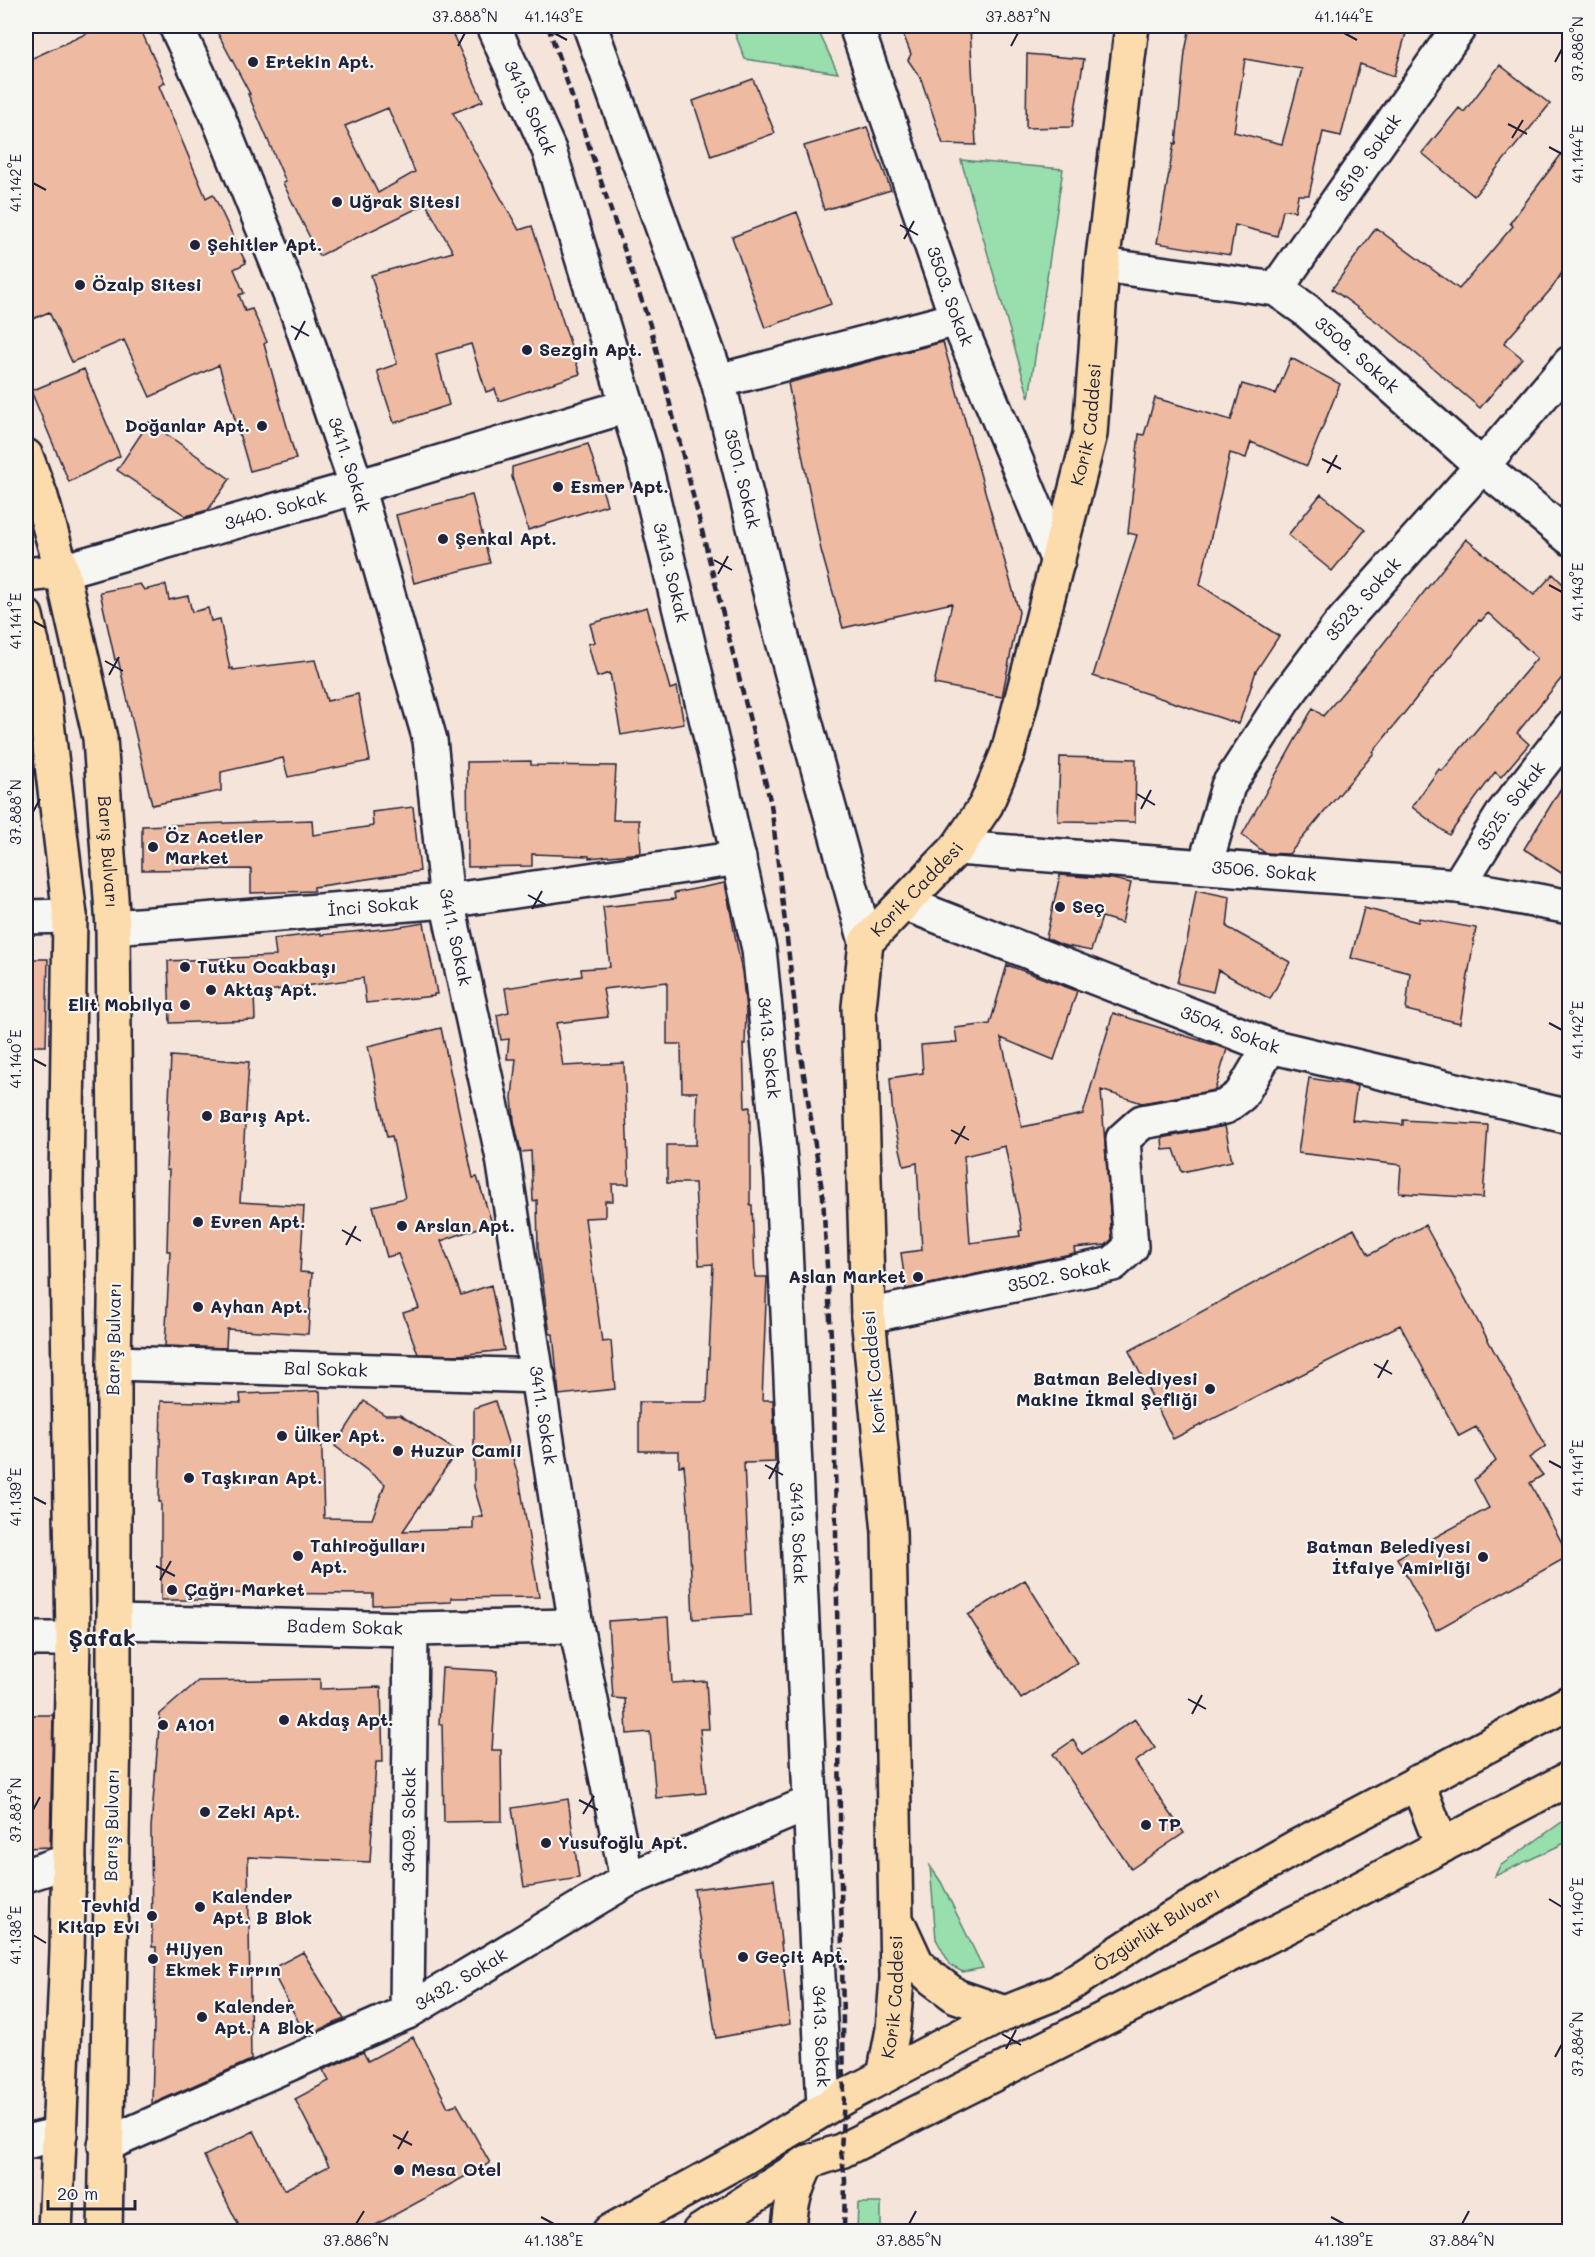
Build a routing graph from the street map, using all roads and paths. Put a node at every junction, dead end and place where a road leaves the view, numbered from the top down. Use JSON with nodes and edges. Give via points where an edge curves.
{"nodes":[{"id":1,"x":176,"y":26,"type":"edge"},
{"id":2,"x":493,"y":26,"type":"edge"},
{"id":3,"x":590,"y":26,"type":"edge"},
{"id":4,"x":856,"y":26,"type":"edge"},
{"id":5,"x":1132,"y":26,"type":"edge"},
{"id":6,"x":1460,"y":26,"type":"edge"},
{"id":7,"x":1102,"y":265,"type":"junction"},
{"id":8,"x":1276,"y":289,"type":"junction"},
{"id":9,"x":957,"y":319,"type":"junction"},
{"id":10,"x":1569,"y":363,"type":"edge"},
{"id":11,"x":718,"y":381,"type":"junction"},
{"id":12,"x":627,"y":406,"type":"junction"},
{"id":13,"x":26,"y":456,"type":"edge"},
{"id":14,"x":1482,"y":466,"type":"junction"},
{"id":15,"x":357,"y":487,"type":"junction"},
{"id":16,"x":1569,"y":538,"type":"edge"},
{"id":17,"x":1058,"y":561,"type":"junction"},
{"id":18,"x":62,"y":571,"type":"junction"},
{"id":19,"x":26,"y":575,"type":"edge"},
{"id":20,"x":26,"y":616,"type":"edge"},
{"id":21,"x":1569,"y":728,"type":"edge"},
{"id":22,"x":957,"y":848,"type":"junction"},
{"id":23,"x":739,"y":858,"type":"junction"},
{"id":24,"x":1205,"y":866,"type":"junction"},
{"id":25,"x":1458,"y":886,"type":"junction"},
{"id":26,"x":447,"y":900,"type":"junction"},
{"id":27,"x":904,"y":903,"type":"junction"},
{"id":28,"x":1569,"y":907,"type":"edge"},
{"id":29,"x":70,"y":916,"type":"junction"},
{"id":30,"x":26,"y":917,"type":"edge"},
{"id":31,"x":113,"y":927,"type":"junction"},
{"id":32,"x":866,"y":942,"type":"junction"},
{"id":33,"x":1270,"y":1046,"type":"junction"},
{"id":34,"x":1569,"y":1116,"type":"edge"},
{"id":35,"x":867,"y":1316,"type":"junction"},
{"id":36,"x":114,"y":1363,"type":"junction"},
{"id":37,"x":538,"y":1376,"type":"junction"},
{"id":38,"x":114,"y":1622,"type":"junction"},
{"id":39,"x":576,"y":1626,"type":"junction"},
{"id":40,"x":411,"y":1629,"type":"junction"},
{"id":41,"x":26,"y":1639,"type":"edge"},
{"id":42,"x":73,"y":1639,"type":"junction"},
{"id":43,"x":1569,"y":1702,"type":"edge"},
{"id":44,"x":1569,"y":1778,"type":"edge"},
{"id":45,"x":1417,"y":1782,"type":"junction"},
{"id":46,"x":810,"y":1803,"type":"junction"},
{"id":47,"x":1442,"y":1845,"type":"junction"},
{"id":48,"x":69,"y":1861,"type":"junction"},
{"id":49,"x":26,"y":1875,"type":"edge"},
{"id":50,"x":627,"y":1880,"type":"junction"},
{"id":51,"x":896,"y":1917,"type":"junction"},
{"id":52,"x":407,"y":2012,"type":"junction"},
{"id":53,"x":1005,"y":2013,"type":"junction"},
{"id":54,"x":884,"y":2076,"type":"junction"},
{"id":55,"x":824,"y":2108,"type":"junction"},
{"id":56,"x":60,"y":2134,"type":"junction"},
{"id":57,"x":26,"y":2142,"type":"edge"},
{"id":58,"x":105,"y":2145,"type":"junction"},
{"id":59,"x":808,"y":2162,"type":"junction"},
{"id":60,"x":660,"y":2204,"type":"junction"},
{"id":61,"x":718,"y":2227,"type":"edge"},
{"id":62,"x":56,"y":2232,"type":"edge"},
{"id":63,"x":105,"y":2232,"type":"edge"},
{"id":64,"x":609,"y":2232,"type":"edge"},
{"id":65,"x":789,"y":2232,"type":"edge"}],
"edges":[{"from":1,"to":15,"type":"street","name":"3411. Sokak","via":[[217,114],[293,303]]},
{"from":2,"to":12,"type":"street","name":"3413. Sokak","via":[[549,150]]},
{"from":3,"to":11,"type":"street","name":"3501. Sokak"},
{"from":4,"to":9,"type":"street","name":"3503. Sokak"},
{"from":5,"to":7,"type":"main road","name":"Korik Caddesi"},
{"from":6,"to":8,"type":"street","name":"3519. Sokak"},
{"from":7,"to":8,"type":"street","name":"3508. Sokak"},
{"from":7,"to":17,"type":"main road","name":"Korik Caddesi","via":[[1089,434]]},
{"from":8,"to":14,"type":"street","name":"3508. Sokak","via":[[1306,310]]},
{"from":9,"to":11,"type":"street"},
{"from":9,"to":17,"type":"street","name":"3503. Sokak"},
{"from":10,"to":14,"type":"street","name":"3523. Sokak"},
{"from":11,"to":32,"type":"street","name":"3501. Sokak","via":[[775,612]]},
{"from":12,"to":15,"type":"street","name":"3440. Sokak"},
{"from":12,"to":23,"type":"street","name":"3413. Sokak","via":[[643,458]]},
{"from":13,"to":18,"type":"main road","name":"Barış Bulvarı"},
{"from":14,"to":16,"type":"street","name":"3508. Sokak"},
{"from":14,"to":24,"type":"street","name":"3523. Sokak","via":[[1339,626],[1285,698],[1228,786]]},
{"from":15,"to":18,"type":"street","name":"3440. Sokak"},
{"from":15,"to":26,"type":"street","name":"3411. Sokak","via":[[430,740]]},
{"from":17,"to":22,"type":"main road","name":"Korik Caddesi","via":[[1008,752],[986,805]]},
{"from":18,"to":19,"type":"main road"},
{"from":18,"to":31,"type":"main road","name":"Barış Bulvarı","via":[[100,738]]},
{"from":20,"to":29,"type":"main road","via":[[44,697]]},
{"from":21,"to":25,"type":"street","name":"3525. Sokak","via":[[1504,812]]},
{"from":22,"to":24,"type":"street","name":"3506. Sokak"},
{"from":22,"to":27,"type":"main road","name":"Korik Caddesi"},
{"from":23,"to":26,"type":"street","name":"İnci Sokak"},
{"from":23,"to":46,"type":"street","name":"3413. Sokak","via":[[759,949],[782,1180]]},
{"from":24,"to":25,"type":"street","name":"3506. Sokak"},
{"from":25,"to":28,"type":"street","name":"3506. Sokak"},
{"from":26,"to":31,"type":"street","name":"İnci Sokak"},
{"from":26,"to":37,"type":"street","name":"3411. Sokak","via":[[503,1158]]},
{"from":27,"to":32,"type":"main road","name":"Korik Caddesi"},
{"from":27,"to":33,"type":"street","name":"3504. Sokak"},
{"from":29,"to":30,"type":"street"},
{"from":29,"to":42,"type":"main road","via":[[66,1182]]},
{"from":31,"to":36,"type":"main road","name":"Barış Bulvarı"},
{"from":32,"to":35,"type":"main road","name":"Korik Caddesi","via":[[859,1008]]},
{"from":33,"to":34,"type":"street","name":"3504. Sokak"},
{"from":33,"to":35,"type":"street","name":"3502. Sokak","via":[[1241,1095],[1225,1107],[1142,1122],[1123,1139],[1131,1247],[1113,1264]]},
{"from":35,"to":51,"type":"main road","name":"Korik Caddesi","via":[[889,1532]]},
{"from":36,"to":37,"type":"street","name":"Bal Sokak"},
{"from":36,"to":38,"type":"main road","name":"Barış Bulvarı"},
{"from":37,"to":39,"type":"street","name":"3411. Sokak"},
{"from":38,"to":40,"type":"street","name":"Badem Sokak"},
{"from":38,"to":58,"type":"main road","name":"Barış Bulvarı"},
{"from":39,"to":40,"type":"street","name":"Badem Sokak"},
{"from":39,"to":50,"type":"street","name":"3411. Sokak"},
{"from":40,"to":52,"type":"street","name":"3409. Sokak"},
{"from":41,"to":42,"type":"street"},
{"from":42,"to":48,"type":"main road"},
{"from":43,"to":45,"type":"main road","name":"Özgürlük Bulvarı"},
{"from":44,"to":47,"type":"main road"},
{"from":45,"to":47,"type":"main road"},
{"from":45,"to":53,"type":"main road","name":"Özgürlük Bulvarı","via":[[1172,1918],[1058,1992]]},
{"from":46,"to":50,"type":"street","name":"3432. Sokak"},
{"from":46,"to":55,"type":"street","name":"3413. Sokak"},
{"from":47,"to":59,"type":"main road","via":[[862,2140]]},
{"from":48,"to":49,"type":"street"},
{"from":48,"to":56,"type":"main road"},
{"from":50,"to":52,"type":"street","name":"3432. Sokak"},
{"from":51,"to":53,"type":"main road","name":"Korik Caddesi","via":[[917,1964],[932,1978],[956,1996]]},
{"from":51,"to":54,"type":"main road","name":"Korik Caddesi","via":[[893,2029]]},
{"from":52,"to":58,"type":"street","name":"3432. Sokak"},
{"from":53,"to":54,"type":"main road","name":"Özgürlük Bulvarı"},
{"from":54,"to":55,"type":"main road","name":"Özgürlük Bulvarı"},
{"from":55,"to":60,"type":"main road","name":"Özgürlük Bulvarı"},
{"from":56,"to":57,"type":"street"},
{"from":56,"to":62,"type":"main road"},
{"from":58,"to":63,"type":"main road","name":"Barış Bulvarı"},
{"from":59,"to":61,"type":"main road"},
{"from":59,"to":65,"type":"main road","via":[[796,2186]]},
{"from":60,"to":61,"type":"main road"},
{"from":60,"to":64,"type":"main road","name":"Özgürlük Bulvarı"}]}
